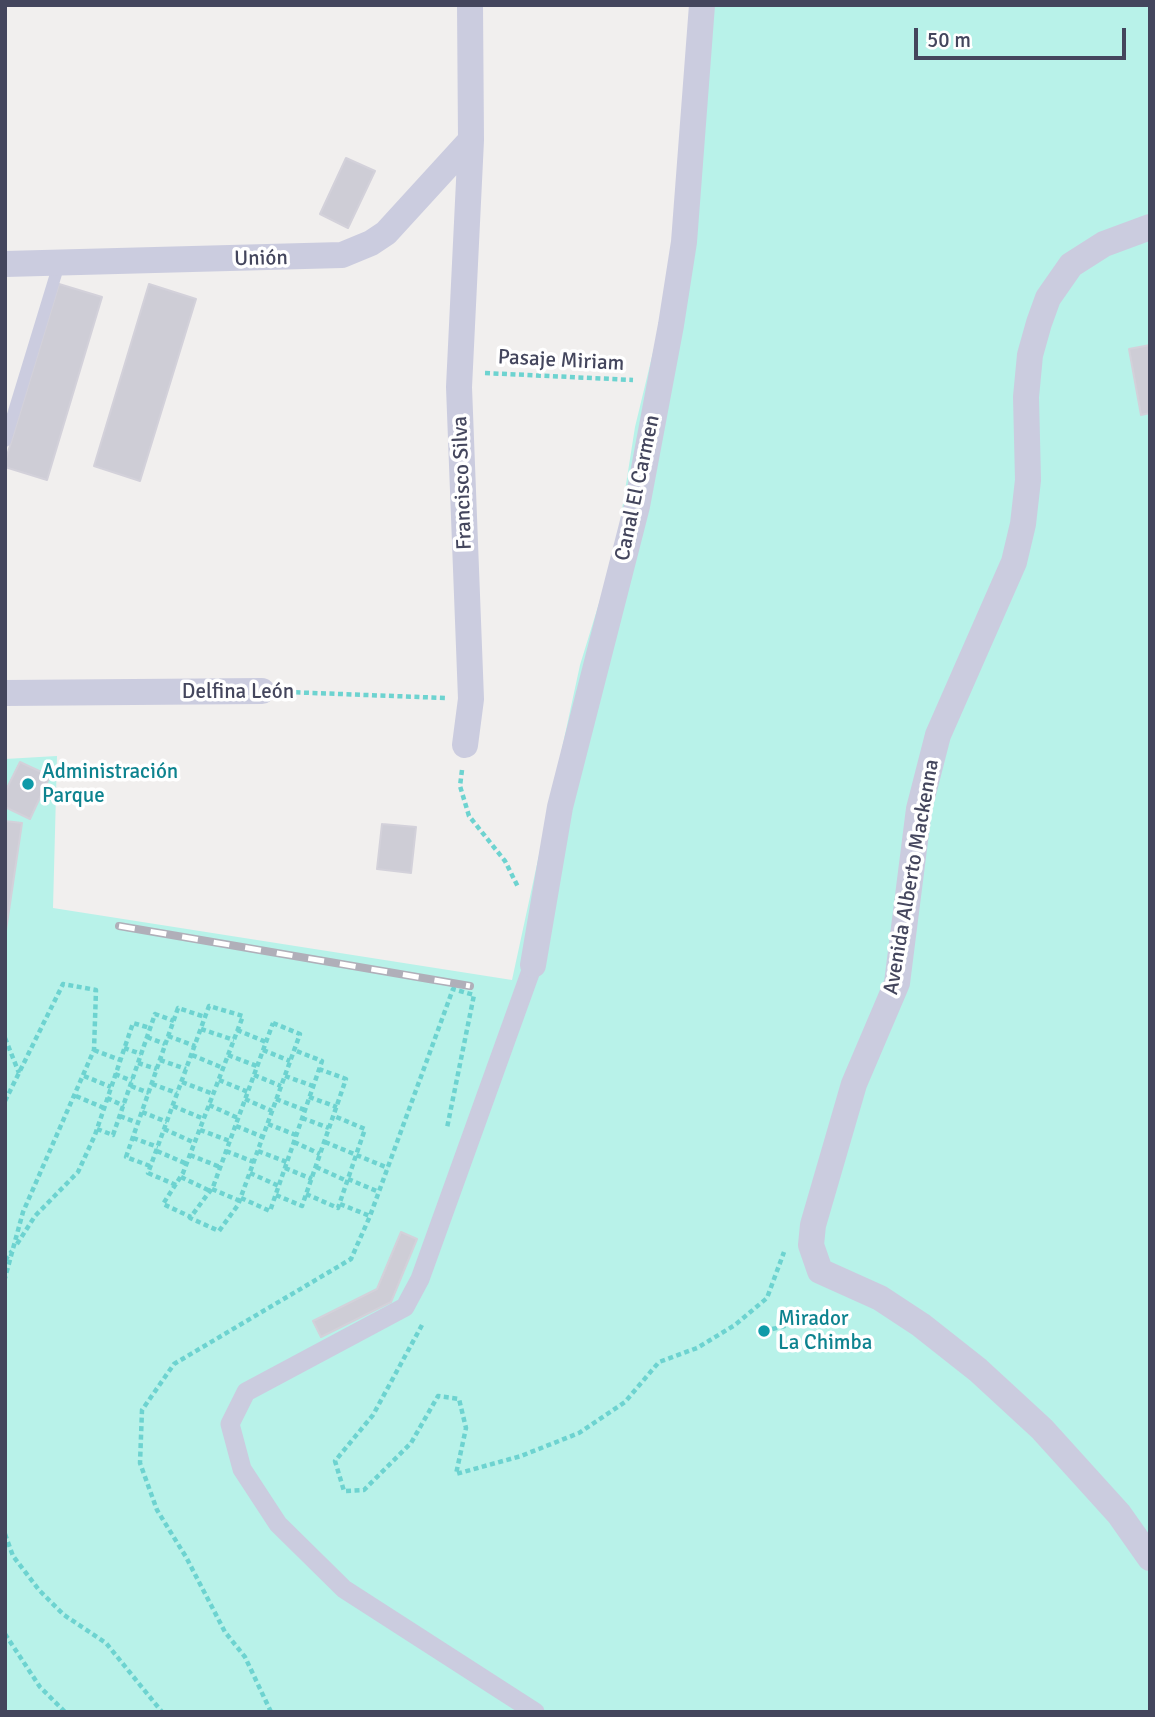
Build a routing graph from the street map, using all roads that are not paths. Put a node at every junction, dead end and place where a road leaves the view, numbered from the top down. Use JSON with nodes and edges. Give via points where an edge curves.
{"nodes":[{"id":1,"x":470,"y":5,"type":"edge"},
{"id":2,"x":702,"y":5,"type":"edge"},
{"id":3,"x":471,"y":140,"type":"junction"},
{"id":4,"x":1150,"y":227,"type":"edge"},
{"id":5,"x":5,"y":264,"type":"edge"},
{"id":6,"x":59,"y":264,"type":"junction"},
{"id":7,"x":5,"y":441,"type":"edge"},
{"id":8,"x":262,"y":691,"type":"road end"},
{"id":9,"x":5,"y":693,"type":"edge"},
{"id":10,"x":465,"y":745,"type":"road end"},
{"id":11,"x":533,"y":965,"type":"joint"},
{"id":12,"x":1150,"y":1558,"type":"edge"},
{"id":13,"x":535,"y":1712,"type":"edge"}],
"edges":[{"from":1,"to":3,"type":"street","name":"Francisco Silva"},
{"from":2,"to":11,"type":"street","name":"Canal El Carmen","via":[[684,242],[660,382],[637,506],[560,807]]},
{"from":3,"to":6,"type":"street","name":"Unión","via":[[386,233],[349,253]]},
{"from":3,"to":10,"type":"street","name":"Francisco Silva","via":[[459,372],[471,699]]},
{"from":4,"to":12,"type":"street","name":"Avenida Alberto Mackenna","via":[[1104,244],[1072,265],[1048,298],[1039,323],[1030,355],[1028,480],[1014,562],[938,735],[919,809],[897,983],[850,1096],[811,1245],[820,1271],[873,1294],[921,1325],[1042,1429],[1119,1514]]},
{"from":5,"to":6,"type":"street","name":"Unión"},
{"from":6,"to":7,"type":"lane"},
{"from":8,"to":9,"type":"street","name":"Delfina León"},
{"from":11,"to":13,"type":"street","via":[[420,1279],[405,1307],[246,1392],[230,1424],[242,1469],[278,1524],[344,1589]]}]}
